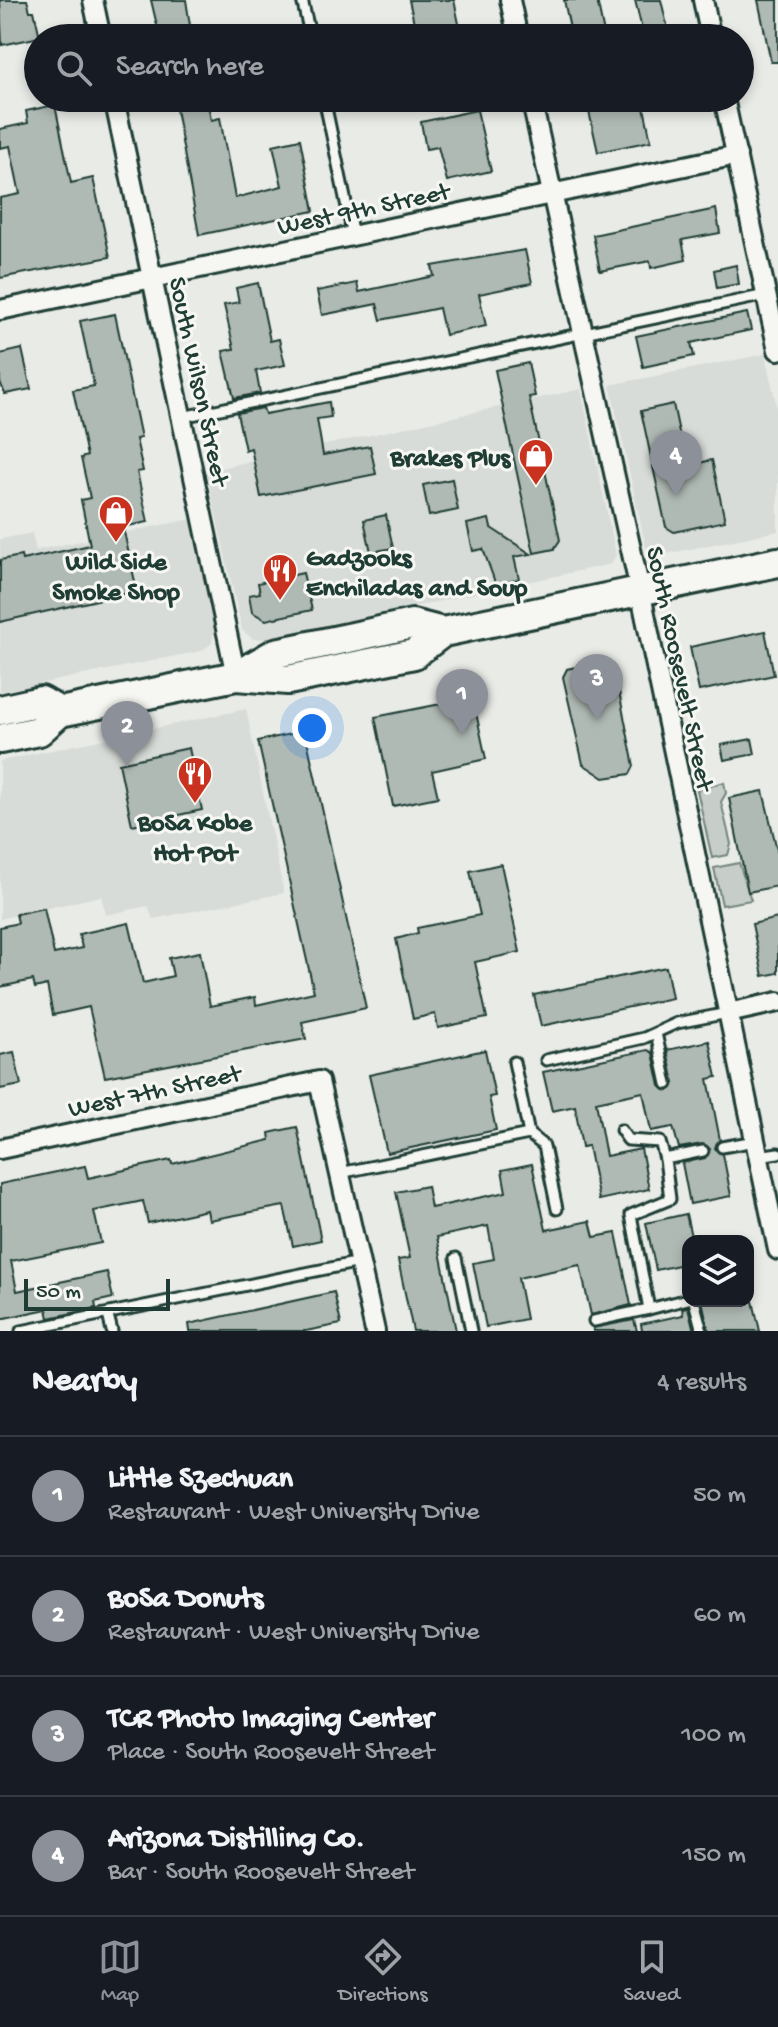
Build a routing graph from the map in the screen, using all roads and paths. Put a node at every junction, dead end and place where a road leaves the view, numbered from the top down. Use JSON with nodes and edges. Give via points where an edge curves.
{"nodes":[{"id":1,"x":93,"y":0,"type":"edge"},
{"id":2,"x":302,"y":0,"type":"edge"},
{"id":3,"x":510,"y":0,"type":"edge"},
{"id":4,"x":703,"y":0,"type":"edge"},
{"id":5,"x":98,"y":24,"type":"edge"},
{"id":6,"x":308,"y":24,"type":"edge"},
{"id":7,"x":515,"y":24,"type":"edge"},
{"id":8,"x":708,"y":24,"type":"edge"},
{"id":9,"x":117,"y":112,"type":"edge"},
{"id":10,"x":327,"y":112,"type":"edge"},
{"id":11,"x":534,"y":112,"type":"edge"},
{"id":12,"x":727,"y":112,"type":"edge"},
{"id":13,"x":737,"y":155,"type":"junction"},
{"id":14,"x":552,"y":194,"type":"junction"},
{"id":15,"x":353,"y":236,"type":"junction"},
{"id":16,"x":152,"y":278,"type":"junction"},
{"id":17,"x":772,"y":294,"type":"edge"},
{"id":18,"x":0,"y":310,"type":"edge"},
{"id":19,"x":583,"y":332,"type":"junction"},
{"id":20,"x":778,"y":350,"type":"edge"},
{"id":21,"x":182,"y":417,"type":"junction"},
{"id":22,"x":778,"y":562,"type":"edge"},
{"id":23,"x":640,"y":590,"type":"junction"},
{"id":24,"x":236,"y":676,"type":"junction"},
{"id":25,"x":0,"y":710,"type":"edge"},
{"id":26,"x":60,"y":712,"type":"junction"},
{"id":27,"x":0,"y":739,"type":"edge"},
{"id":28,"x":778,"y":1002,"type":"edge"},
{"id":29,"x":728,"y":1013,"type":"junction"},
{"id":30,"x":656,"y":1033,"type":"junction"},
{"id":31,"x":546,"y":1060,"type":"dead end"},
{"id":32,"x":514,"y":1062,"type":"dead end"},
{"id":33,"x":667,"y":1084,"type":"dead end"},
{"id":34,"x":621,"y":1130,"type":"dead end"},
{"id":35,"x":529,"y":1134,"type":"junction"},
{"id":36,"x":722,"y":1147,"type":"dead end"},
{"id":37,"x":0,"y":1149,"type":"edge"},
{"id":38,"x":756,"y":1149,"type":"junction"},
{"id":39,"x":703,"y":1151,"type":"dead end"},
{"id":40,"x":778,"y":1153,"type":"edge"},
{"id":41,"x":665,"y":1159,"type":"junction"},
{"id":42,"x":340,"y":1173,"type":"junction"},
{"id":43,"x":557,"y":1209,"type":"dead end"},
{"id":44,"x":778,"y":1250,"type":"edge"},
{"id":45,"x":456,"y":1258,"type":"dead end"},
{"id":46,"x":360,"y":1262,"type":"junction"},
{"id":47,"x":682,"y":1301,"type":"edge"},
{"id":48,"x":696,"y":1307,"type":"edge"},
{"id":49,"x":649,"y":1309,"type":"junction"},
{"id":50,"x":108,"y":1315,"type":"junction"},
{"id":51,"x":594,"y":1321,"type":"dead end"},
{"id":52,"x":21,"y":1331,"type":"edge"},
{"id":53,"x":112,"y":1331,"type":"edge"},
{"id":54,"x":375,"y":1331,"type":"edge"},
{"id":55,"x":471,"y":1331,"type":"edge"},
{"id":56,"x":702,"y":1331,"type":"edge"}],
"edges":[{"from":1,"to":5,"type":"street"},
{"from":2,"to":6,"type":"lane"},
{"from":3,"to":7,"type":"street"},
{"from":4,"to":8,"type":"street"},
{"from":9,"to":16,"type":"street","name":"South Wilson Street"},
{"from":10,"to":15,"type":"lane"},
{"from":11,"to":14,"type":"street","name":"South Roosevelt Street"},
{"from":12,"to":13,"type":"street"},
{"from":13,"to":14,"type":"street","name":"West 9th Street"},
{"from":13,"to":17,"type":"street"},
{"from":14,"to":15,"type":"street","name":"West 9th Street"},
{"from":14,"to":19,"type":"street","name":"South Roosevelt Street"},
{"from":15,"to":16,"type":"street","name":"West 9th Street"},
{"from":16,"to":18,"type":"street","name":"West 9th Street"},
{"from":16,"to":21,"type":"street","name":"South Wilson Street"},
{"from":17,"to":19,"type":"lane"},
{"from":17,"to":20,"type":"street"},
{"from":19,"to":21,"type":"lane"},
{"from":19,"to":23,"type":"street","name":"South Roosevelt Street"},
{"from":21,"to":24,"type":"street","name":"South Wilson Street"},
{"from":22,"to":23,"type":"main road"},
{"from":23,"to":24,"type":"main road","via":[[443,632],[412,624],[276,653]]},
{"from":23,"to":29,"type":"street","name":"South Roosevelt Street"},
{"from":24,"to":26,"type":"main road"},
{"from":25,"to":26,"type":"main road","via":[[41,701]]},
{"from":26,"to":27,"type":"main road","via":[[39,731]]},
{"from":28,"to":29,"type":"street"},
{"from":29,"to":30,"type":"lane","via":[[677,1023]]},
{"from":29,"to":38,"type":"street","name":"South Roosevelt Street"},
{"from":30,"to":31,"type":"lane"},
{"from":30,"to":33,"type":"lane"},
{"from":32,"to":35,"type":"lane"},
{"from":34,"to":41,"type":"lane","via":[[628,1140],[656,1139]]},
{"from":35,"to":42,"type":"lane"},
{"from":35,"to":43,"type":"lane","via":[[544,1146]]},
{"from":36,"to":38,"type":"lane"},
{"from":37,"to":42,"type":"street","name":"West 7th Street","via":[[319,1081]]},
{"from":38,"to":40,"type":"lane"},
{"from":38,"to":44,"type":"street","name":"South Roosevelt Street"},
{"from":39,"to":41,"type":"lane"},
{"from":41,"to":49,"type":"lane","via":[[670,1199],[631,1215]]},
{"from":42,"to":46,"type":"street"},
{"from":45,"to":55,"type":"lane"},
{"from":46,"to":50,"type":"lane"},
{"from":46,"to":54,"type":"street"},
{"from":47,"to":49,"type":"lane"},
{"from":48,"to":56,"type":"lane"},
{"from":49,"to":51,"type":"lane"},
{"from":50,"to":52,"type":"lane"},
{"from":50,"to":53,"type":"lane"}]}
